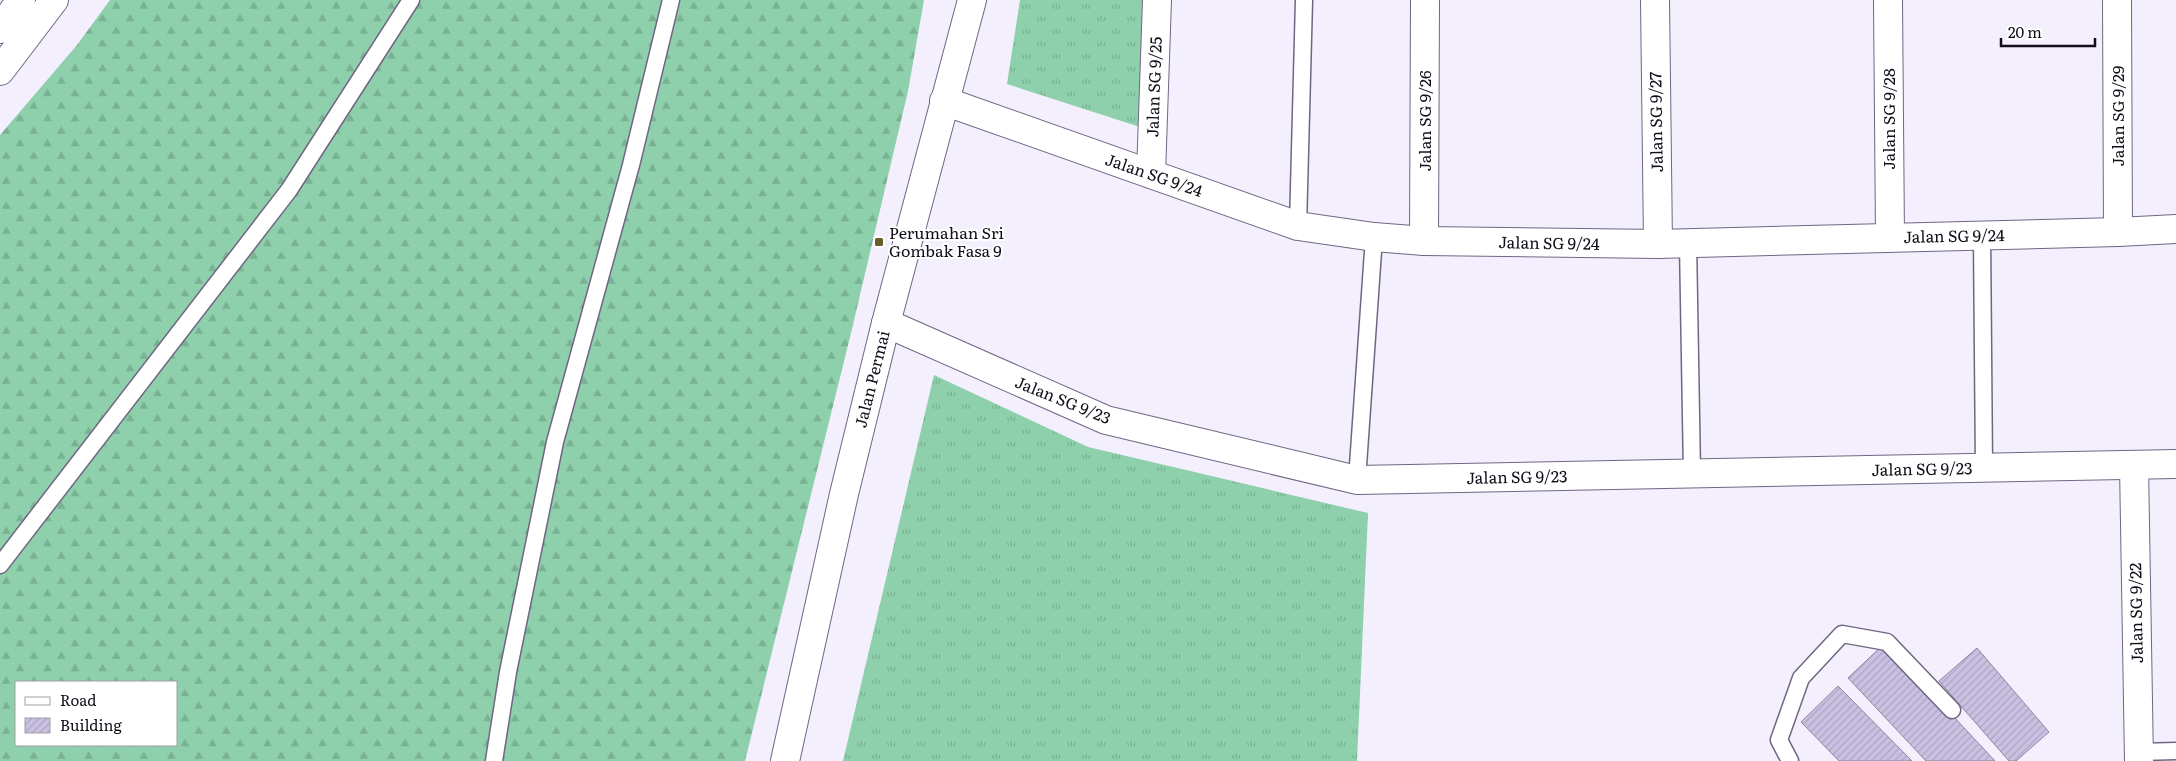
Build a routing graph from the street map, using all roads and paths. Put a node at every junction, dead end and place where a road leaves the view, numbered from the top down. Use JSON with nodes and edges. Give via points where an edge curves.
{"nodes":[{"id":1,"x":21,"y":0,"type":"edge"},
{"id":2,"x":54,"y":0,"type":"edge"},
{"id":3,"x":411,"y":0,"type":"edge"},
{"id":4,"x":671,"y":0,"type":"edge"},
{"id":5,"x":972,"y":0,"type":"edge"},
{"id":6,"x":1157,"y":0,"type":"edge"},
{"id":7,"x":1304,"y":0,"type":"edge"},
{"id":8,"x":1426,"y":0,"type":"edge"},
{"id":9,"x":1654,"y":0,"type":"edge"},
{"id":10,"x":1888,"y":0,"type":"edge"},
{"id":11,"x":2117,"y":0,"type":"edge"},
{"id":12,"x":0,"y":29,"type":"edge"},
{"id":13,"x":0,"y":70,"type":"edge"},
{"id":14,"x":944,"y":101,"type":"junction"},
{"id":15,"x":1151,"y":174,"type":"junction"},
{"id":16,"x":1298,"y":226,"type":"junction"},
{"id":17,"x":2176,"y":229,"type":"edge"},
{"id":18,"x":2118,"y":232,"type":"junction"},
{"id":19,"x":1982,"y":235,"type":"junction"},
{"id":20,"x":1374,"y":237,"type":"junction"},
{"id":21,"x":1890,"y":237,"type":"junction"},
{"id":22,"x":1424,"y":241,"type":"junction"},
{"id":23,"x":1688,"y":242,"type":"junction"},
{"id":24,"x":1658,"y":244,"type":"junction"},
{"id":25,"x":886,"y":323,"type":"junction"},
{"id":26,"x":2176,"y":464,"type":"edge"},
{"id":27,"x":2134,"y":465,"type":"junction"},
{"id":28,"x":1984,"y":468,"type":"junction"},
{"id":29,"x":1692,"y":474,"type":"junction"},
{"id":30,"x":1357,"y":480,"type":"junction"},
{"id":31,"x":0,"y":565,"type":"edge"},
{"id":32,"x":1952,"y":710,"type":"dead end"},
{"id":33,"x":2176,"y":751,"type":"edge"},
{"id":34,"x":2139,"y":757,"type":"edge"},
{"id":35,"x":494,"y":761,"type":"edge"},
{"id":36,"x":785,"y":761,"type":"edge"},
{"id":37,"x":1790,"y":761,"type":"edge"}],
"edges":[{"from":1,"to":12,"type":"street"},
{"from":2,"to":13,"type":"street"},
{"from":3,"to":31,"type":"lane","via":[[289,190]]},
{"from":4,"to":35,"type":"lane","via":[[631,166],[555,442],[508,672]]},
{"from":5,"to":14,"type":"street","name":"Jalan Permai"},
{"from":6,"to":15,"type":"street","name":"Jalan SG 9/25"},
{"from":7,"to":16,"type":"lane"},
{"from":8,"to":22,"type":"street","name":"Jalan SG 9/26"},
{"from":9,"to":24,"type":"street","name":"Jalan SG 9/27"},
{"from":10,"to":21,"type":"street","name":"Jalan SG 9/28"},
{"from":11,"to":18,"type":"street","name":"Jalan SG 9/29"},
{"from":14,"to":15,"type":"street","name":"Jalan SG 9/24"},
{"from":14,"to":25,"type":"street","name":"Jalan Permai"},
{"from":15,"to":16,"type":"street","name":"Jalan SG 9/24"},
{"from":16,"to":20,"type":"street","name":"Jalan SG 9/24"},
{"from":17,"to":18,"type":"street","name":"Jalan SG 9/24"},
{"from":18,"to":19,"type":"street","name":"Jalan SG 9/24"},
{"from":19,"to":21,"type":"street","name":"Jalan SG 9/24"},
{"from":19,"to":28,"type":"lane"},
{"from":20,"to":22,"type":"street","name":"Jalan SG 9/24"},
{"from":20,"to":30,"type":"lane"},
{"from":21,"to":23,"type":"street","name":"Jalan SG 9/24"},
{"from":22,"to":24,"type":"street","name":"Jalan SG 9/24"},
{"from":23,"to":24,"type":"street","name":"Jalan SG 9/24"},
{"from":23,"to":29,"type":"lane"},
{"from":25,"to":30,"type":"street","name":"Jalan SG 9/23","via":[[1106,420]]},
{"from":25,"to":36,"type":"street","name":"Jalan Permai","via":[[844,494]]},
{"from":26,"to":27,"type":"street","name":"Jalan SG 9/23"},
{"from":27,"to":28,"type":"street","name":"Jalan SG 9/23"},
{"from":27,"to":34,"type":"street","name":"Jalan SG 9/22"},
{"from":28,"to":29,"type":"street","name":"Jalan SG 9/23"},
{"from":29,"to":30,"type":"street","name":"Jalan SG 9/23"},
{"from":32,"to":37,"type":"lane","via":[[1887,642],[1842,634],[1801,678],[1779,740]]},
{"from":33,"to":34,"type":"lane"}]}
